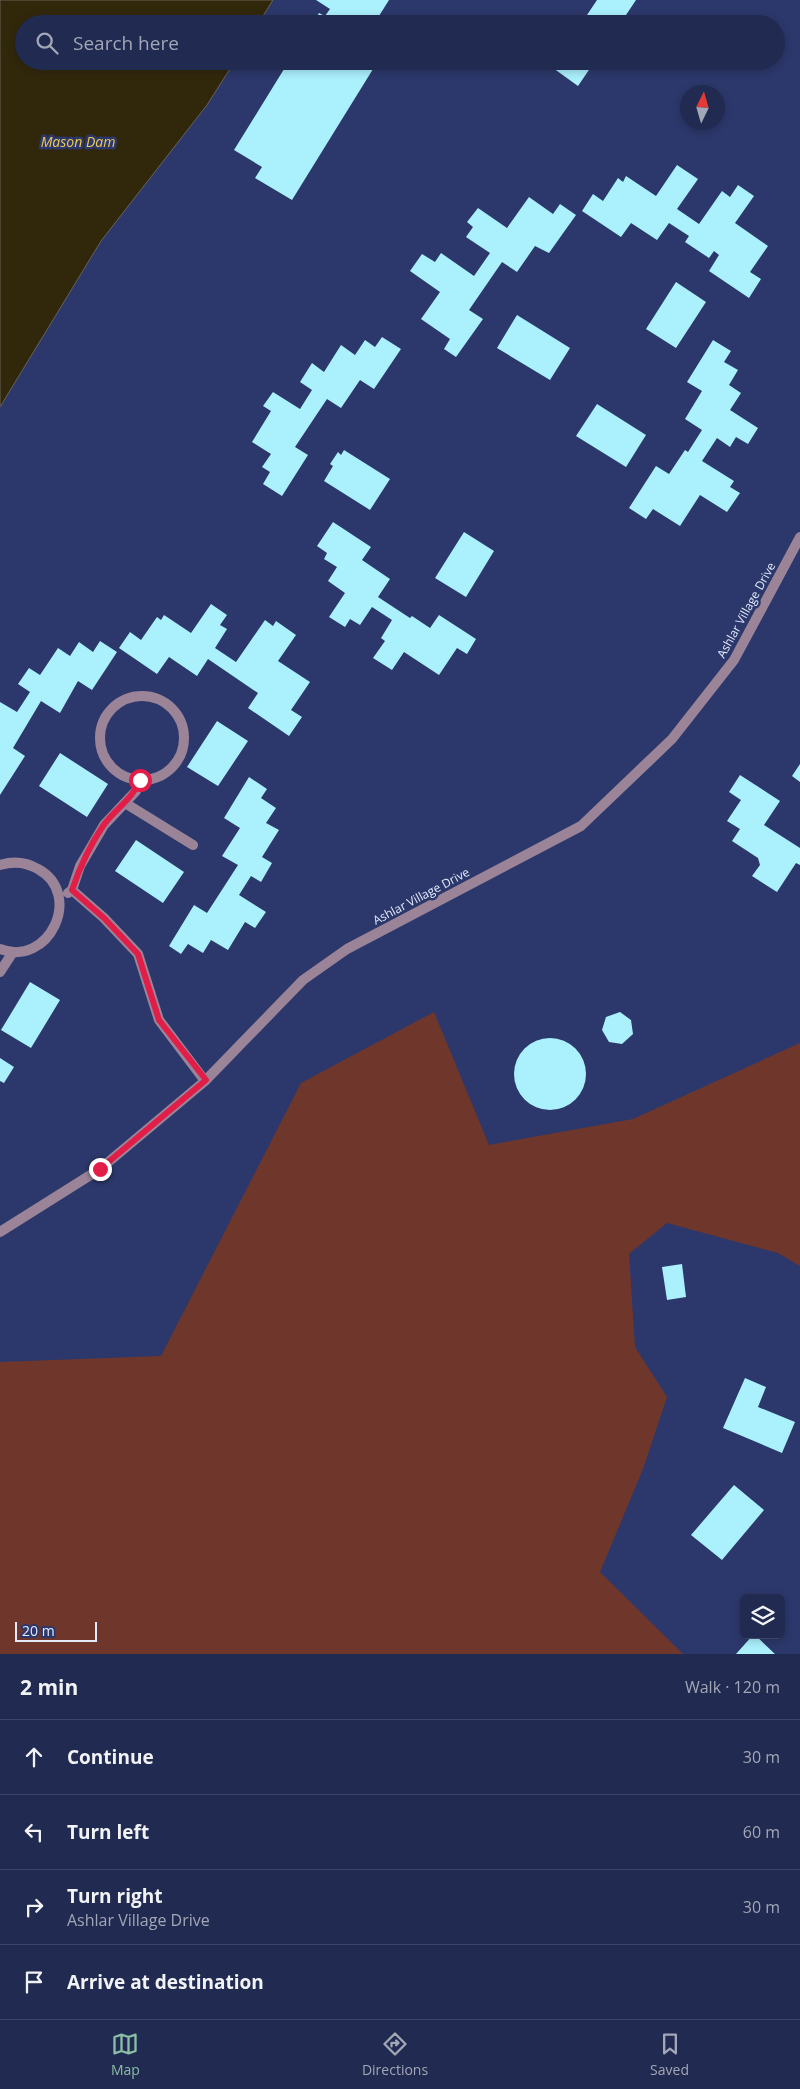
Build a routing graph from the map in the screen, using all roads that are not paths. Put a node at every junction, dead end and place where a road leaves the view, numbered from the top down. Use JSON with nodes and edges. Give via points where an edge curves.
{"nodes":[{"id":1,"x":800,"y":537,"type":"edge"},
{"id":2,"x":140,"y":780,"type":"junction"},
{"id":3,"x":125,"y":803,"type":"junction"},
{"id":4,"x":193,"y":845,"type":"dead end"},
{"id":5,"x":0,"y":865,"type":"edge"},
{"id":6,"x":72,"y":890,"type":"junction"},
{"id":7,"x":59,"y":902,"type":"junction"},
{"id":8,"x":0,"y":950,"type":"edge"},
{"id":9,"x":13,"y":952,"type":"junction"},
{"id":10,"x":0,"y":972,"type":"edge"},
{"id":11,"x":206,"y":1080,"type":"junction"},
{"id":12,"x":0,"y":1232,"type":"edge"}],
"edges":[{"from":1,"to":11,"type":"street","name":"Ashlar Village Drive","via":[[734,660],[672,739],[581,826],[347,949],[303,980]]},
{"from":2,"to":2,"type":"street","via":[[160,776],[172,768],[184,743],[184,729],[178,715],[169,705],[143,695],[117,703],[107,713],[99,739],[109,765],[120,774]]},
{"from":2,"to":3,"type":"street","via":[[136,791]]},
{"from":3,"to":4,"type":"street"},
{"from":3,"to":6,"type":"street","via":[[104,825],[80,866]]},
{"from":5,"to":7,"type":"street","via":[[16,862],[44,872],[53,883]]},
{"from":6,"to":7,"type":"street"},
{"from":6,"to":11,"type":"street","via":[[138,954],[159,1020]]},
{"from":7,"to":9,"type":"street","via":[[56,926],[48,939],[36,948]]},
{"from":8,"to":9,"type":"street"},
{"from":9,"to":10,"type":"street"},
{"from":11,"to":12,"type":"street","name":"Ashlar Village Drive","via":[[100,1169]]}]}
